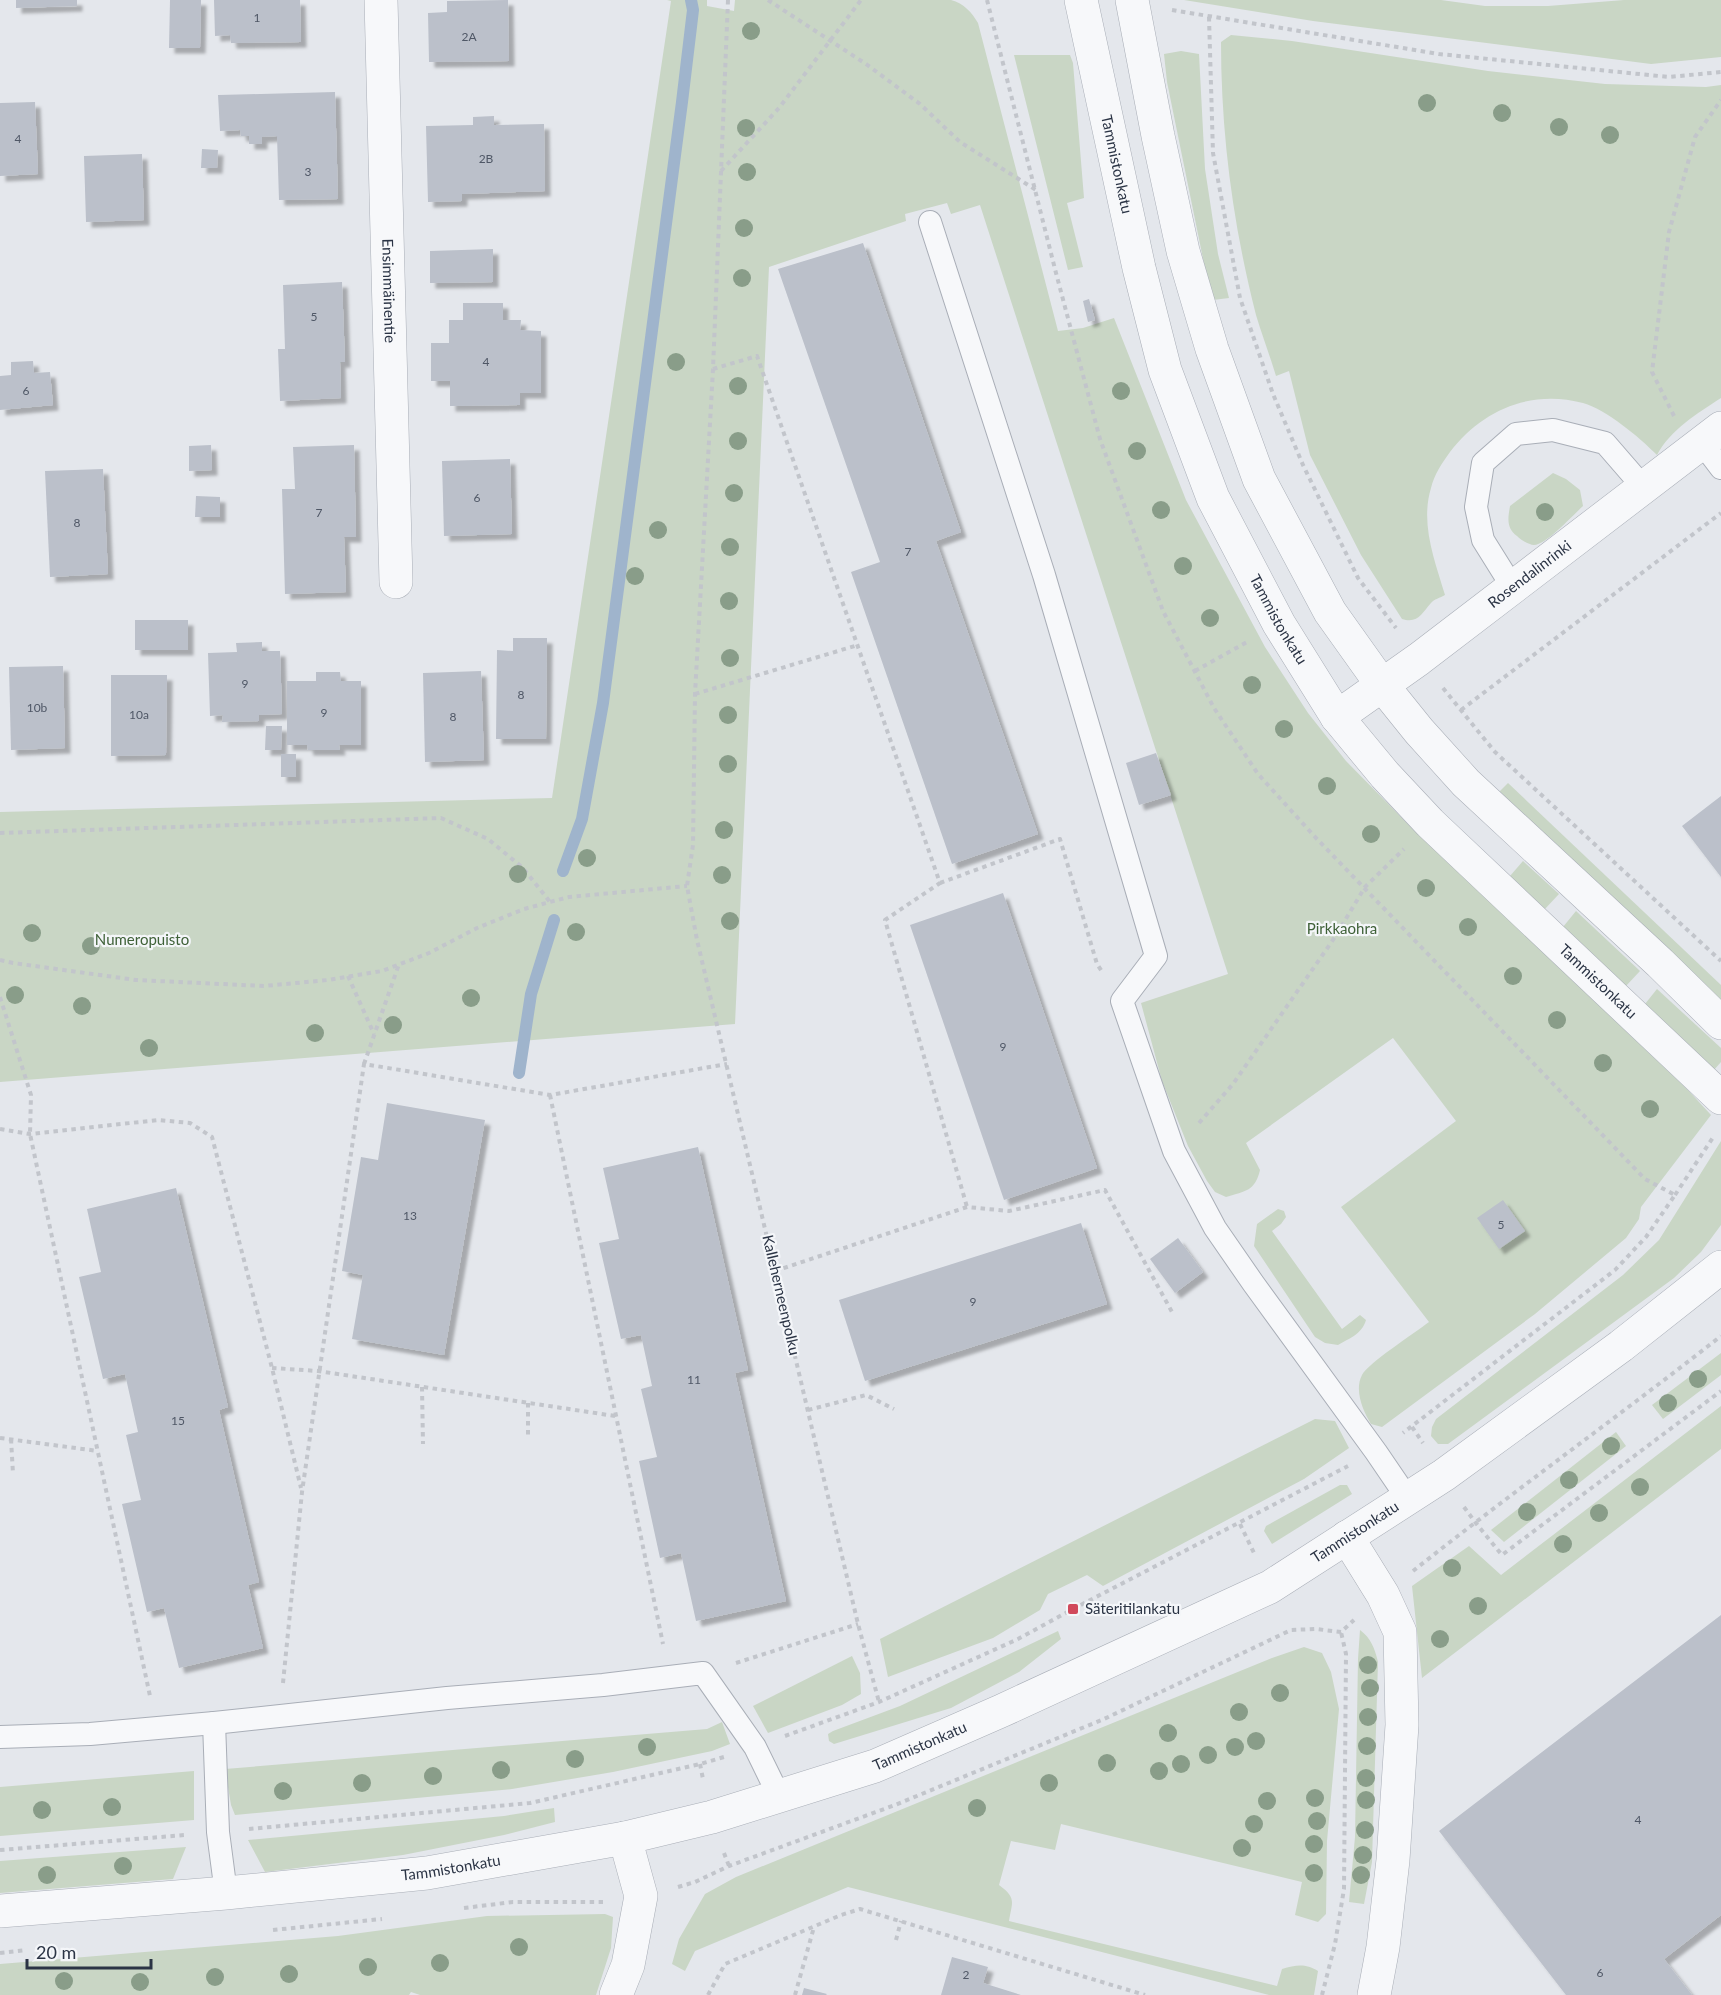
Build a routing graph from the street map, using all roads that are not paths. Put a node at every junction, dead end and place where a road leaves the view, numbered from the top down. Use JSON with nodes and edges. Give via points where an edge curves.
{"nodes":[{"id":1,"x":381,"y":0,"type":"edge"},
{"id":2,"x":1081,"y":0,"type":"edge"},
{"id":3,"x":1132,"y":2,"type":"edge"},
{"id":4,"x":930,"y":222,"type":"dead end"},
{"id":5,"x":1715,"y":446,"type":"edge"},
{"id":6,"x":1644,"y":488,"type":"junction"},
{"id":7,"x":396,"y":582,"type":"dead end"},
{"id":8,"x":1513,"y":588,"type":"junction"},
{"id":9,"x":1382,"y":685,"type":"junction"},
{"id":10,"x":1337,"y":717,"type":"junction"},
{"id":11,"x":1721,"y":1023,"type":"edge"},
{"id":12,"x":1720,"y":1113,"type":"edge"},
{"id":13,"x":1721,"y":1267,"type":"edge"},
{"id":14,"x":1408,"y":1499,"type":"junction"},
{"id":15,"x":1347,"y":1538,"type":"junction"},
{"id":16,"x":214,"y":1723,"type":"junction"},
{"id":17,"x":0,"y":1737,"type":"edge"},
{"id":18,"x":779,"y":1796,"type":"junction"},
{"id":19,"x":625,"y":1838,"type":"junction"},
{"id":20,"x":226,"y":1893,"type":"junction"},
{"id":21,"x":0,"y":1911,"type":"edge"},
{"id":22,"x":616,"y":1995,"type":"edge"},
{"id":23,"x":1374,"y":1995,"type":"edge"}],
"edges":[{"from":1,"to":7,"type":"street","name":"Ensimmäinentie"},
{"from":2,"to":10,"type":"street","name":"Tammistonkatu","via":[[1165,370],[1212,498],[1279,624]]},
{"from":3,"to":9,"type":"street","via":[[1184,251],[1212,349],[1259,479],[1330,612]]},
{"from":4,"to":14,"type":"lane","via":[[1044,574],[1156,956],[1122,1001],[1174,1151],[1215,1228]]},
{"from":5,"to":6,"type":"street","name":"Rosendalinrinki"},
{"from":6,"to":8,"type":"street","name":"Rosendalinrinki"},
{"from":6,"to":8,"type":"lane","via":[[1605,442],[1553,430],[1516,434],[1483,463],[1476,507],[1483,540]]},
{"from":8,"to":9,"type":"street","name":"Rosendalinrinki"},
{"from":9,"to":10,"type":"street","name":"Rosendalinrinki"},
{"from":9,"to":11,"type":"street","via":[[1466,783]]},
{"from":10,"to":12,"type":"street","name":"Tammistonkatu","via":[[1430,823]]},
{"from":13,"to":14,"type":"street","name":"Tammistonkatu","via":[[1612,1353]]},
{"from":14,"to":15,"type":"street","name":"Tammistonkatu"},
{"from":15,"to":18,"type":"street","name":"Tammistonkatu","via":[[1270,1587],[1001,1711],[875,1767]]},
{"from":15,"to":23,"type":"street","via":[[1383,1594],[1400,1632],[1402,1725],[1393,1860]]},
{"from":16,"to":17,"type":"lane"},
{"from":16,"to":18,"type":"lane","via":[[702,1673],[755,1747]]},
{"from":16,"to":20,"type":"lane","via":[[218,1832]]},
{"from":18,"to":19,"type":"street","name":"Tammistonkatu"},
{"from":19,"to":20,"type":"street","name":"Tammistonkatu","via":[[427,1873]]},
{"from":19,"to":22,"type":"street","via":[[641,1896],[628,1965]]},
{"from":20,"to":21,"type":"street","name":"Tammistonkatu"}]}
